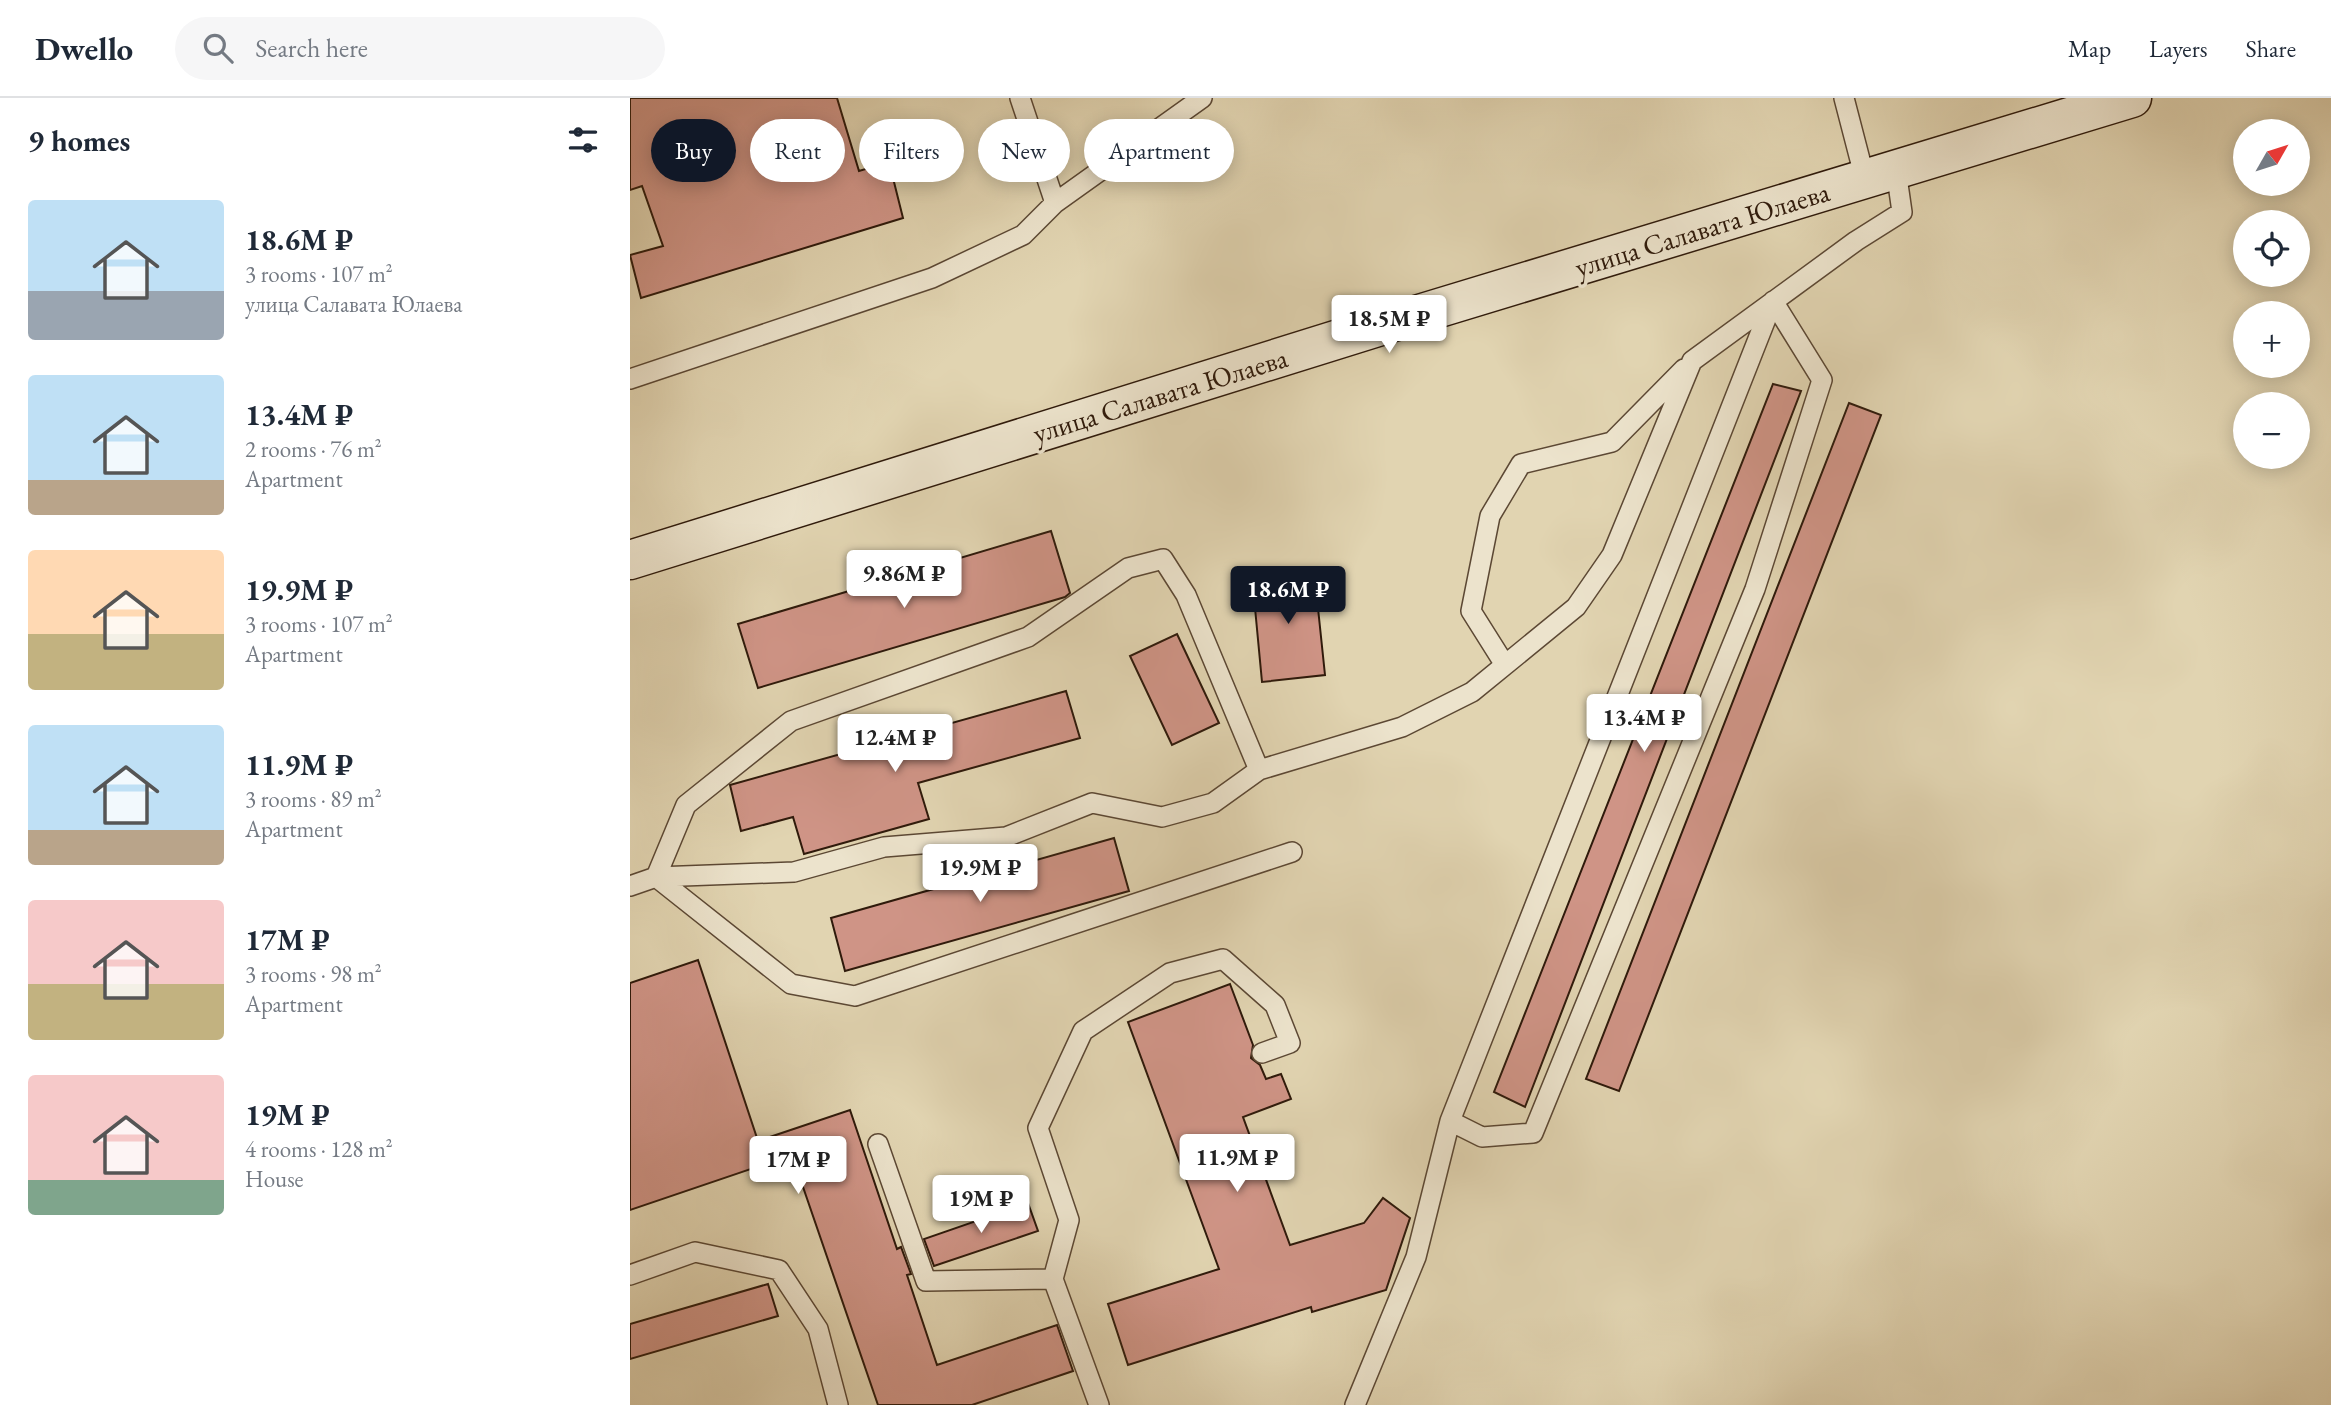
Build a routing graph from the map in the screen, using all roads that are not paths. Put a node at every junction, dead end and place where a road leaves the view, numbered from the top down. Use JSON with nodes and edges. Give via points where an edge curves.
{"nodes":[{"id":1,"x":1020,"y":98,"type":"edge"},
{"id":2,"x":1202,"y":98,"type":"edge"},
{"id":3,"x":1844,"y":98,"type":"edge"},
{"id":4,"x":2132,"y":98,"type":"edge"},
{"id":5,"x":1881,"y":174,"type":"junction"},
{"id":6,"x":1055,"y":203,"type":"junction"},
{"id":7,"x":1773,"y":301,"type":"junction"},
{"id":8,"x":1692,"y":360,"type":"junction"},
{"id":9,"x":630,"y":379,"type":"edge"},
{"id":10,"x":630,"y":560,"type":"edge"},
{"id":11,"x":1504,"y":665,"type":"junction"},
{"id":12,"x":1259,"y":770,"type":"junction"},
{"id":13,"x":1292,"y":852,"type":"dead end"},
{"id":14,"x":656,"y":877,"type":"junction"},
{"id":15,"x":630,"y":886,"type":"edge"},
{"id":16,"x":1262,"y":1053,"type":"dead end"},
{"id":17,"x":1450,"y":1121,"type":"junction"},
{"id":18,"x":878,"y":1144,"type":"dead end"},
{"id":19,"x":630,"y":1275,"type":"edge"},
{"id":20,"x":1053,"y":1279,"type":"junction"},
{"id":21,"x":838,"y":1405,"type":"edge"},
{"id":22,"x":1099,"y":1405,"type":"edge"},
{"id":23,"x":1355,"y":1405,"type":"edge"}],
"edges":[{"from":1,"to":6,"type":"lane"},
{"from":2,"to":6,"type":"lane"},
{"from":3,"to":5,"type":"lane"},
{"from":4,"to":5,"type":"street","name":"улица Салавата Юлаева"},
{"from":5,"to":7,"type":"lane","via":[[1902,212]]},
{"from":5,"to":10,"type":"street","name":"улица Салавата Юлаева"},
{"from":6,"to":9,"type":"lane","via":[[1023,235],[932,278]]},
{"from":7,"to":8,"type":"lane"},
{"from":7,"to":17,"type":"lane"},
{"from":7,"to":17,"type":"lane","via":[[1822,380],[1755,589],[1533,1133],[1482,1137]]},
{"from":8,"to":11,"type":"lane","via":[[1612,555],[1576,607]]},
{"from":8,"to":11,"type":"lane","via":[[1612,442],[1521,464],[1490,516],[1471,611]]},
{"from":11,"to":12,"type":"lane","via":[[1472,692],[1402,727]]},
{"from":12,"to":14,"type":"lane","via":[[1213,803],[1162,817],[1091,803],[1006,837],[884,847],[794,872]]},
{"from":12,"to":14,"type":"lane","via":[[1186,595],[1163,559],[1128,568],[1028,637],[791,721],[686,805]]},
{"from":13,"to":14,"type":"lane","via":[[855,996],[791,984]]},
{"from":14,"to":15,"type":"lane"},
{"from":16,"to":20,"type":"lane","via":[[1290,1043],[1275,1005],[1223,959],[1170,973],[1083,1031],[1038,1128],[1069,1220]]},
{"from":17,"to":23,"type":"lane","via":[[1416,1257]]},
{"from":18,"to":20,"type":"lane","via":[[926,1281]]},
{"from":19,"to":21,"type":"lane","via":[[695,1252],[779,1270],[818,1329]]},
{"from":20,"to":22,"type":"lane"}]}
